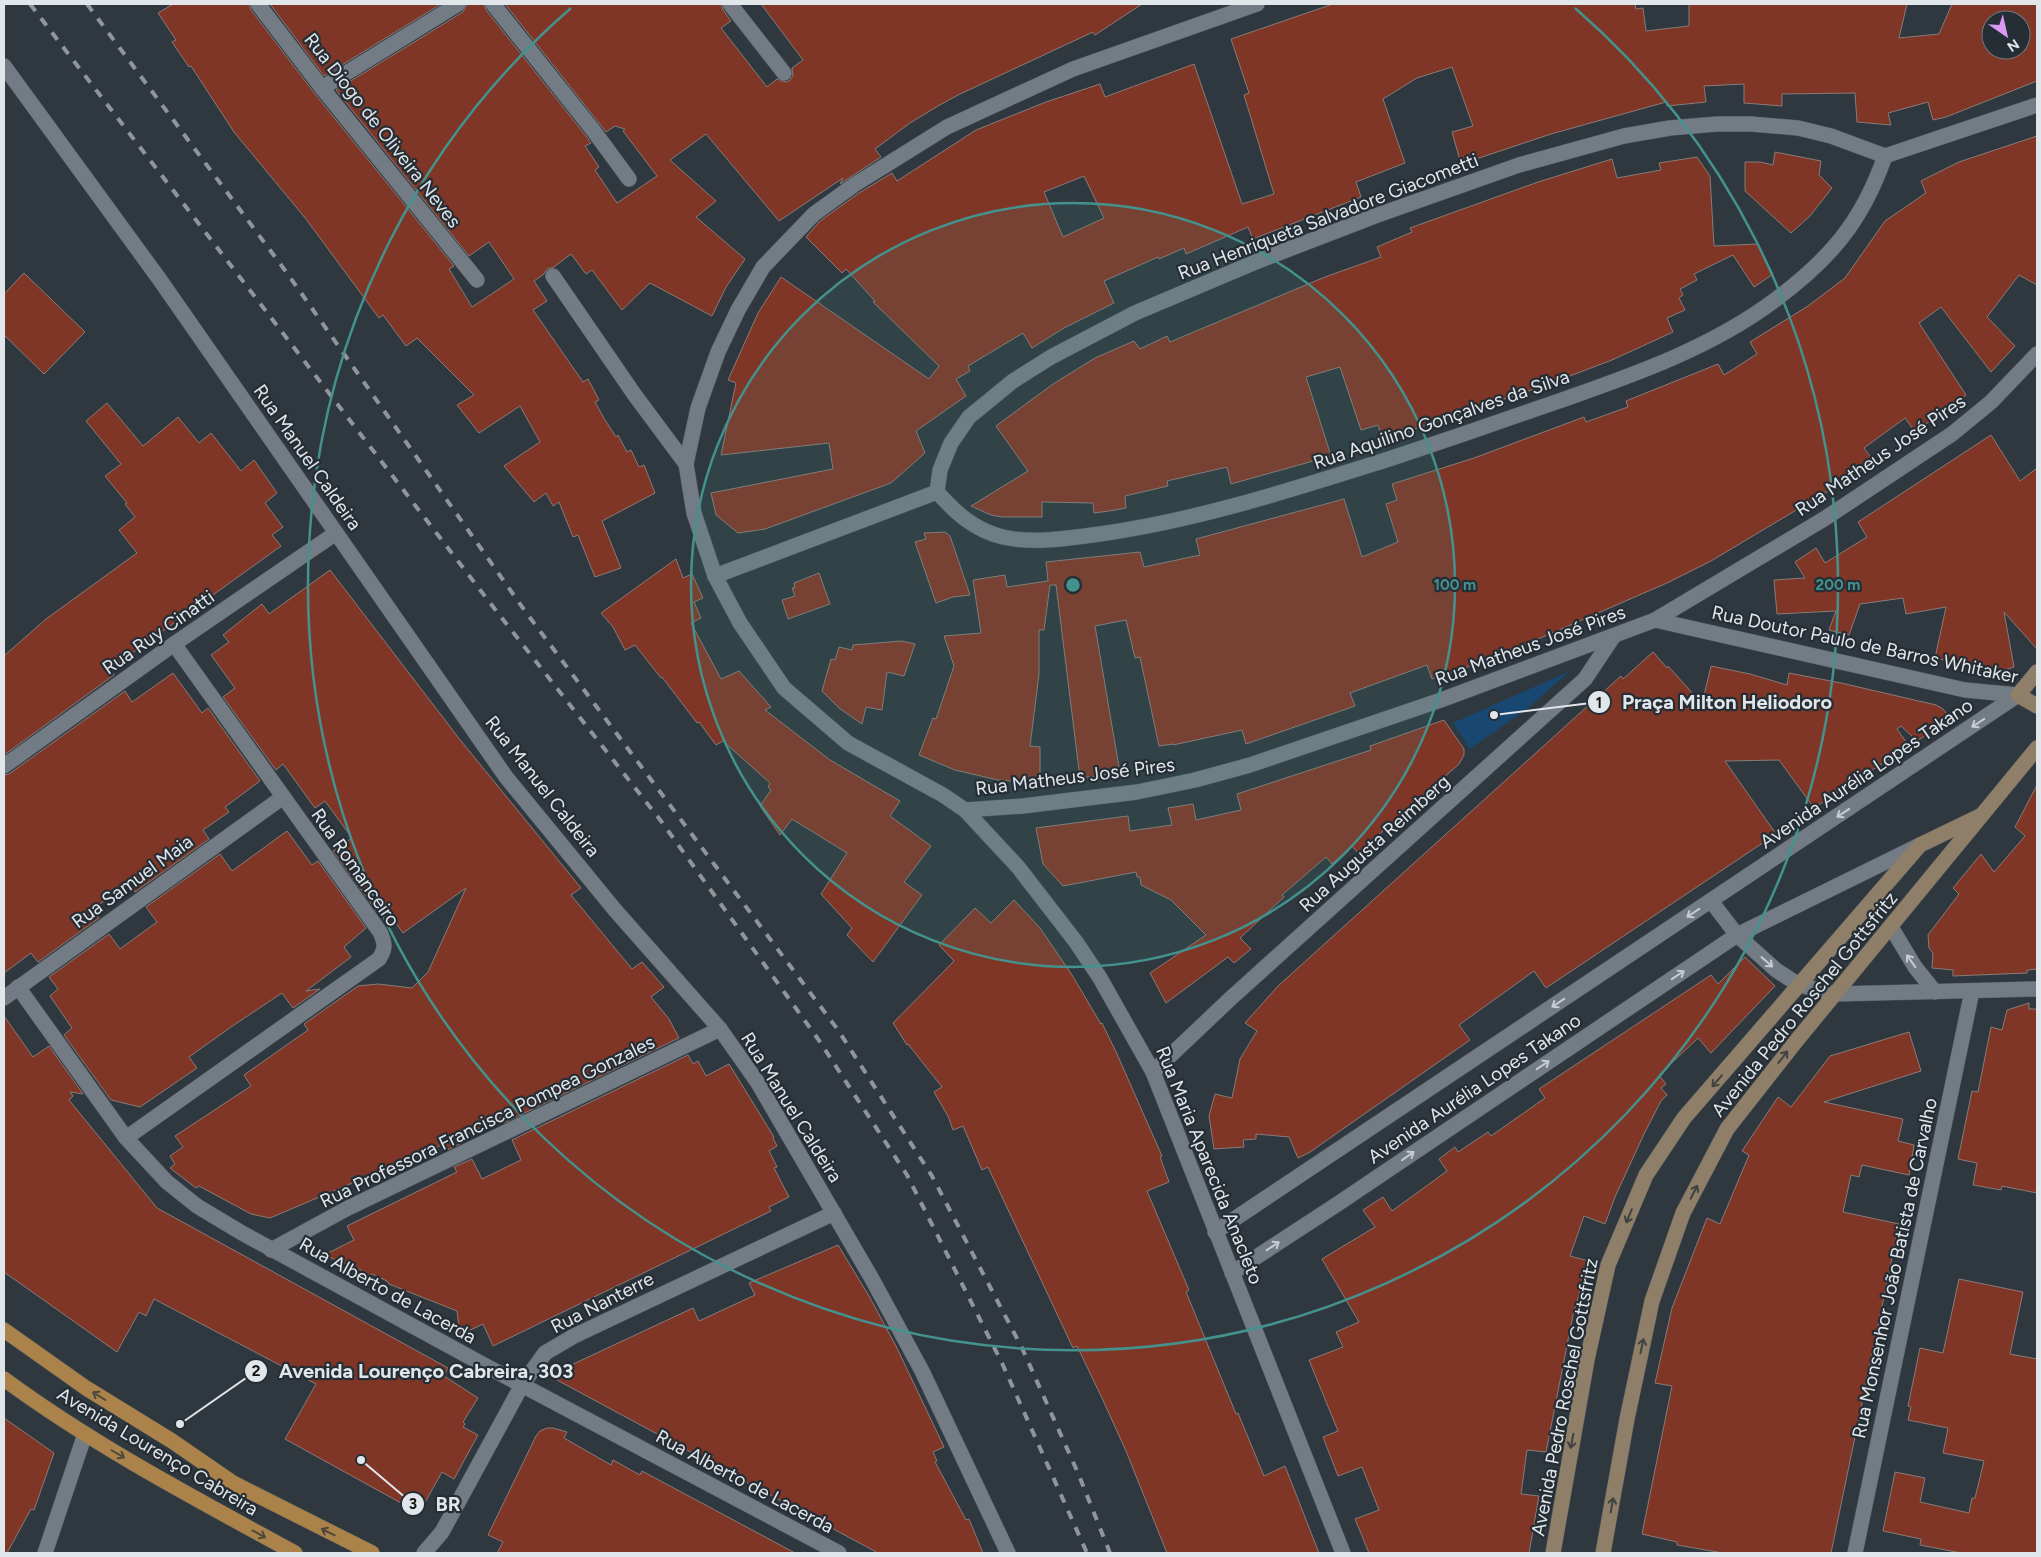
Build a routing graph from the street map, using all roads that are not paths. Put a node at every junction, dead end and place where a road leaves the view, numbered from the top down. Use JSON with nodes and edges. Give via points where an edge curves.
{"nodes":[{"id":1,"x":258,"y":4,"type":"edge"},
{"id":2,"x":458,"y":4,"type":"edge"},
{"id":3,"x":493,"y":4,"type":"edge"},
{"id":4,"x":730,"y":4,"type":"edge"},
{"id":5,"x":1256,"y":4,"type":"edge"},
{"id":6,"x":4,"y":66,"type":"edge"},
{"id":7,"x":784,"y":73,"type":"dead end"},
{"id":8,"x":322,"y":88,"type":"junction"},
{"id":9,"x":2037,"y":105,"type":"edge"},
{"id":10,"x":1885,"y":156,"type":"junction"},
{"id":11,"x":628,"y":180,"type":"dead end"},
{"id":12,"x":553,"y":276,"type":"dead end"},
{"id":13,"x":477,"y":280,"type":"dead end"},
{"id":14,"x":2037,"y":354,"type":"edge"},
{"id":15,"x":686,"y":464,"type":"junction"},
{"id":16,"x":936,"y":492,"type":"junction"},
{"id":17,"x":336,"y":533,"type":"junction"},
{"id":18,"x":715,"y":576,"type":"junction"},
{"id":19,"x":1655,"y":620,"type":"junction"},
{"id":20,"x":1613,"y":637,"type":"junction"},
{"id":21,"x":174,"y":644,"type":"junction"},
{"id":22,"x":2037,"y":672,"type":"edge"},
{"id":23,"x":2018,"y":695,"type":"junction"},
{"id":24,"x":2037,"y":706,"type":"edge"},
{"id":25,"x":2037,"y":748,"type":"edge"},
{"id":26,"x":4,"y":766,"type":"edge"},
{"id":27,"x":283,"y":797,"type":"junction"},
{"id":28,"x":965,"y":810,"type":"junction"},
{"id":29,"x":1983,"y":814,"type":"junction"},
{"id":30,"x":1920,"y":845,"type":"junction"},
{"id":31,"x":1710,"y":902,"type":"junction"},
{"id":32,"x":1891,"y":927,"type":"junction"},
{"id":33,"x":1737,"y":935,"type":"junction"},
{"id":34,"x":1800,"y":984,"type":"junction"},
{"id":35,"x":18,"y":988,"type":"junction"},
{"id":36,"x":2037,"y":989,"type":"edge"},
{"id":37,"x":1972,"y":991,"type":"junction"},
{"id":38,"x":1935,"y":992,"type":"junction"},
{"id":39,"x":1836,"y":994,"type":"junction"},
{"id":40,"x":4,"y":998,"type":"edge"},
{"id":41,"x":720,"y":1029,"type":"junction"},
{"id":42,"x":1153,"y":1072,"type":"junction"},
{"id":43,"x":126,"y":1138,"type":"junction"},
{"id":44,"x":834,"y":1213,"type":"junction"},
{"id":45,"x":1215,"y":1232,"type":"junction"},
{"id":46,"x":271,"y":1250,"type":"junction"},
{"id":47,"x":1232,"y":1273,"type":"junction"},
{"id":48,"x":4,"y":1330,"type":"edge"},
{"id":49,"x":4,"y":1379,"type":"edge"},
{"id":50,"x":522,"y":1385,"type":"junction"},
{"id":51,"x":85,"y":1434,"type":"junction"},
{"id":52,"x":45,"y":1553,"type":"edge"},
{"id":53,"x":295,"y":1553,"type":"edge"},
{"id":54,"x":372,"y":1553,"type":"edge"},
{"id":55,"x":424,"y":1553,"type":"edge"},
{"id":56,"x":839,"y":1553,"type":"edge"},
{"id":57,"x":1008,"y":1553,"type":"edge"},
{"id":58,"x":1343,"y":1553,"type":"edge"},
{"id":59,"x":1552,"y":1553,"type":"edge"},
{"id":60,"x":1603,"y":1553,"type":"edge"},
{"id":61,"x":1855,"y":1553,"type":"edge"}],
"edges":[{"from":1,"to":8,"type":"street","name":"Rua Diogo de Oliveira Neves"},
{"from":2,"to":8,"type":"street"},
{"from":3,"to":11,"type":"street"},
{"from":4,"to":7,"type":"street"},
{"from":5,"to":15,"type":"street","via":[[1073,69],[947,127],[814,214],[763,268],[738,310],[718,352],[698,408]]},
{"from":6,"to":17,"type":"street","name":"Rua Manuel Caldeira","via":[[160,280]]},
{"from":8,"to":13,"type":"street","name":"Rua Diogo de Oliveira Neves"},
{"from":9,"to":10,"type":"street"},
{"from":10,"to":16,"type":"street","name":"Rua Henriqueta Salvadore Giacometti","via":[[1798,128],[1717,124],[1624,136],[1519,165],[1258,261],[1135,313],[1051,357],[1013,381],[969,417],[950,444]]},
{"from":10,"to":16,"type":"street","name":"Rua Aquilino Gonçalves da Silva","via":[[1860,212],[1842,239],[1820,262],[1774,300],[1707,342],[1615,381],[1298,488],[1139,528],[1033,540],[1002,536],[968,523]]},
{"from":12,"to":15,"type":"street","name":"Rua Maria Aparecida Anacleto"},
{"from":14,"to":19,"type":"street","name":"Rua Matheus José Pires","via":[[1992,402],[1952,434],[1824,519]]},
{"from":15,"to":18,"type":"street","name":"Rua Maria Aparecida Anacleto","via":[[694,513]]},
{"from":16,"to":18,"type":"street"},
{"from":17,"to":21,"type":"street","name":"Rua Ruy Cinatti"},
{"from":17,"to":41,"type":"street","name":"Rua Manuel Caldeira","via":[[506,777],[615,910]]},
{"from":18,"to":28,"type":"street","name":"Rua Maria Aparecida Anacleto","via":[[740,623],[784,688],[848,743]]},
{"from":19,"to":20,"type":"street","name":"Rua Matheus José Pires"},
{"from":19,"to":23,"type":"street","name":"Rua Doutor Paulo de Barros Whitaker","via":[[1965,690]]},
{"from":20,"to":28,"type":"street","name":"Rua Matheus José Pires","via":[[1441,700],[1250,765],[1195,780],[1137,792]]},
{"from":20,"to":42,"type":"street","name":"Rua Augusta Reimberg","via":[[1585,679]]},
{"from":21,"to":26,"type":"street","name":"Rua Ruy Cinatti"},
{"from":21,"to":27,"type":"street","name":"Rua Romanceiro"},
{"from":22,"to":23,"type":"street","name":"Avenida Aurélia Lopes Takano"},
{"from":23,"to":24,"type":"street","name":"Rua Doutor Paulo de Barros Whitaker"},
{"from":23,"to":31,"type":"street","name":"Avenida Aurélia Lopes Takano","one_way":true},
{"from":25,"to":29,"type":"street","name":"Avenida Aurélia Lopes Takano"},
{"from":27,"to":35,"type":"street","name":"Rua Samuel Maia"},
{"from":27,"to":43,"type":"street","name":"Rua Romanceiro","via":[[380,932],[385,950],[379,958]]},
{"from":28,"to":42,"type":"street","name":"Rua Maria Aparecida Anacleto","via":[[1018,867],[1076,942]]},
{"from":29,"to":30,"type":"street","name":"Avenida Aurélia Lopes Takano"},
{"from":29,"to":32,"type":"street","name":"Avenida Pedro Roschel Gottsfritz"},
{"from":30,"to":33,"type":"street","name":"Avenida Aurélia Lopes Takano"},
{"from":30,"to":34,"type":"street","name":"Avenida Pedro Roschel Gottsfritz"},
{"from":31,"to":33,"type":"street"},
{"from":31,"to":45,"type":"street","name":"Avenida Aurélia Lopes Takano","one_way":true},
{"from":38,"to":32,"type":"street","one_way":true},
{"from":32,"to":39,"type":"street","name":"Avenida Pedro Roschel Gottsfritz"},
{"from":33,"to":34,"type":"street","one_way":true,"via":[[1776,970]]},
{"from":47,"to":33,"type":"street","name":"Avenida Aurélia Lopes Takano","one_way":true},
{"from":34,"to":39,"type":"street"},
{"from":34,"to":59,"type":"street","name":"Avenida Pedro Roschel Gottsfritz","one_way":true,"via":[[1684,1118],[1646,1175],[1608,1265],[1585,1370]]},
{"from":35,"to":40,"type":"street","name":"Rua Samuel Maia"},
{"from":35,"to":43,"type":"street","name":"Rua Alberto de Lacerda"},
{"from":36,"to":37,"type":"street"},
{"from":37,"to":38,"type":"street"},
{"from":37,"to":61,"type":"street","name":"Rua Monsenhor João Batista de Carvalho"},
{"from":38,"to":39,"type":"street"},
{"from":60,"to":39,"type":"street","name":"Avenida Pedro Roschel Gottsfritz","one_way":true,"via":[[1652,1301],[1684,1214],[1727,1130]]},
{"from":41,"to":44,"type":"street","name":"Rua Manuel Caldeira","via":[[758,1083]]},
{"from":41,"to":46,"type":"street","name":"Rua Professora Francisca Pompea Gonzales","via":[[348,1208]]},
{"from":42,"to":45,"type":"street","name":"Rua Maria Aparecida Anacleto"},
{"from":43,"to":46,"type":"street","name":"Rua Alberto de Lacerda","via":[[167,1182],[197,1206]]},
{"from":44,"to":50,"type":"street","name":"Rua Nanterre","via":[[574,1336],[545,1354]]},
{"from":44,"to":57,"type":"street","name":"Rua Manuel Caldeira","via":[[922,1371]]},
{"from":45,"to":47,"type":"street","name":"Rua Maria Aparecida Anacleto"},
{"from":46,"to":50,"type":"street","name":"Rua Alberto de Lacerda"},
{"from":47,"to":58,"type":"street","name":"Rua Maria Aparecida Anacleto"},
{"from":54,"to":48,"type":"main road","name":"Avenida Lourenço Cabreira","one_way":true,"via":[[233,1483],[86,1388]]},
{"from":49,"to":51,"type":"main road","name":"Avenida Lourenço Cabreira"},
{"from":50,"to":55,"type":"street","name":"Rua Nanterre","via":[[442,1532]]},
{"from":50,"to":56,"type":"street","name":"Rua Alberto de Lacerda"},
{"from":51,"to":52,"type":"street"},
{"from":51,"to":53,"type":"main road","name":"Avenida Lourenço Cabreira","one_way":true}]}
